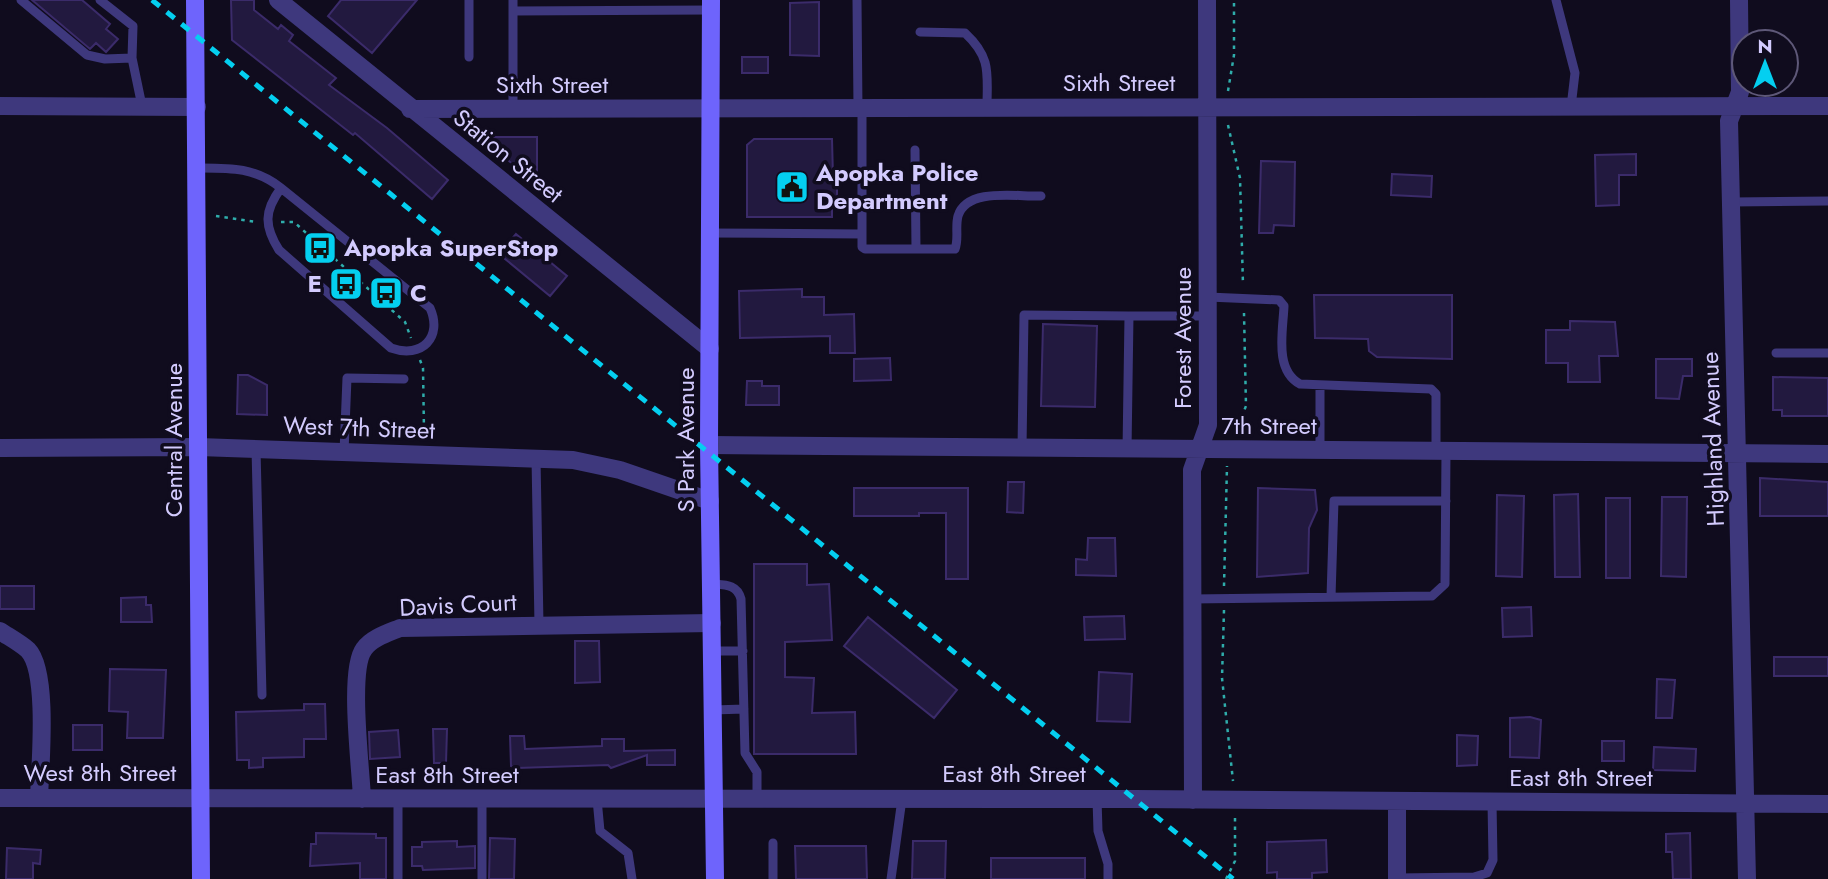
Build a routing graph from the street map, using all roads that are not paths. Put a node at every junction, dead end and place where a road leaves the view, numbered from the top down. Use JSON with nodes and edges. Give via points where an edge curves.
{"nodes":[{"id":1,"x":21,"y":0,"type":"edge"},
{"id":2,"x":100,"y":0,"type":"edge"},
{"id":3,"x":195,"y":0,"type":"edge"},
{"id":4,"x":278,"y":0,"type":"edge"},
{"id":5,"x":469,"y":0,"type":"edge"},
{"id":6,"x":513,"y":0,"type":"edge"},
{"id":7,"x":857,"y":0,"type":"edge"},
{"id":8,"x":1207,"y":0,"type":"edge"},
{"id":9,"x":1556,"y":0,"type":"edge"},
{"id":10,"x":1739,"y":0,"type":"edge"},
{"id":11,"x":710,"y":5,"type":"edge"},
{"id":12,"x":513,"y":11,"type":"junction"},
{"id":13,"x":920,"y":32,"type":"dead end"},
{"id":14,"x":469,"y":57,"type":"dead end"},
{"id":15,"x":132,"y":58,"type":"junction"},
{"id":16,"x":0,"y":106,"type":"edge"},
{"id":17,"x":142,"y":106,"type":"junction"},
{"id":18,"x":1735,"y":106,"type":"junction"},
{"id":19,"x":1828,"y":106,"type":"edge"},
{"id":20,"x":197,"y":107,"type":"junction"},
{"id":21,"x":1207,"y":107,"type":"junction"},
{"id":22,"x":1571,"y":107,"type":"junction"},
{"id":23,"x":987,"y":108,"type":"junction"},
{"id":24,"x":410,"y":109,"type":"junction"},
{"id":25,"x":513,"y":109,"type":"junction"},
{"id":26,"x":860,"y":109,"type":"junction"},
{"id":27,"x":708,"y":110,"type":"junction"},
{"id":28,"x":915,"y":150,"type":"dead end"},
{"id":29,"x":197,"y":168,"type":"junction"},
{"id":30,"x":281,"y":188,"type":"junction"},
{"id":31,"x":1041,"y":196,"type":"dead end"},
{"id":32,"x":1828,"y":201,"type":"edge"},
{"id":33,"x":1731,"y":202,"type":"junction"},
{"id":34,"x":709,"y":233,"type":"junction"},
{"id":35,"x":862,"y":234,"type":"junction"},
{"id":36,"x":916,"y":249,"type":"junction"},
{"id":37,"x":1208,"y":297,"type":"junction"},
{"id":38,"x":1129,"y":316,"type":"junction"},
{"id":39,"x":1208,"y":316,"type":"junction"},
{"id":40,"x":710,"y":349,"type":"junction"},
{"id":41,"x":1776,"y":353,"type":"dead end"},
{"id":42,"x":1828,"y":354,"type":"edge"},
{"id":43,"x":404,"y":379,"type":"dead end"},
{"id":44,"x":1320,"y":387,"type":"junction"},
{"id":45,"x":709,"y":445,"type":"junction"},
{"id":46,"x":199,"y":447,"type":"junction"},
{"id":47,"x":0,"y":448,"type":"edge"},
{"id":48,"x":1022,"y":448,"type":"junction"},
{"id":49,"x":256,"y":449,"type":"junction"},
{"id":50,"x":1127,"y":450,"type":"junction"},
{"id":51,"x":1198,"y":450,"type":"junction"},
{"id":52,"x":1320,"y":451,"type":"junction"},
{"id":53,"x":344,"y":452,"type":"junction"},
{"id":54,"x":1441,"y":452,"type":"junction"},
{"id":55,"x":1738,"y":453,"type":"junction"},
{"id":56,"x":1828,"y":454,"type":"edge"},
{"id":57,"x":536,"y":458,"type":"junction"},
{"id":58,"x":710,"y":501,"type":"junction"},
{"id":59,"x":1446,"y":501,"type":"junction"},
{"id":60,"x":712,"y":584,"type":"junction"},
{"id":61,"x":1331,"y":597,"type":"junction"},
{"id":62,"x":1192,"y":599,"type":"junction"},
{"id":63,"x":712,"y":623,"type":"junction"},
{"id":64,"x":538,"y":625,"type":"junction"},
{"id":65,"x":0,"y":632,"type":"edge"},
{"id":66,"x":713,"y":651,"type":"junction"},
{"id":67,"x":743,"y":651,"type":"junction"},
{"id":68,"x":262,"y":695,"type":"dead end"},
{"id":69,"x":744,"y":709,"type":"junction"},
{"id":70,"x":713,"y":710,"type":"junction"},
{"id":71,"x":0,"y":797,"type":"edge"},
{"id":72,"x":39,"y":797,"type":"junction"},
{"id":73,"x":200,"y":797,"type":"junction"},
{"id":74,"x":362,"y":799,"type":"junction"},
{"id":75,"x":398,"y":799,"type":"junction"},
{"id":76,"x":482,"y":799,"type":"junction"},
{"id":77,"x":597,"y":799,"type":"junction"},
{"id":78,"x":713,"y":799,"type":"junction"},
{"id":79,"x":757,"y":799,"type":"junction"},
{"id":80,"x":902,"y":799,"type":"junction"},
{"id":81,"x":1097,"y":799,"type":"junction"},
{"id":82,"x":1193,"y":800,"type":"junction"},
{"id":83,"x":1397,"y":802,"type":"junction"},
{"id":84,"x":1492,"y":802,"type":"junction"},
{"id":85,"x":1747,"y":804,"type":"junction"},
{"id":86,"x":1828,"y":804,"type":"edge"},
{"id":87,"x":773,"y":843,"type":"dead end"},
{"id":88,"x":1397,"y":878,"type":"edge"},
{"id":89,"x":201,"y":879,"type":"edge"},
{"id":90,"x":398,"y":879,"type":"edge"},
{"id":91,"x":482,"y":879,"type":"edge"},
{"id":92,"x":632,"y":879,"type":"edge"},
{"id":93,"x":715,"y":879,"type":"edge"},
{"id":94,"x":773,"y":879,"type":"edge"},
{"id":95,"x":891,"y":879,"type":"edge"},
{"id":96,"x":1108,"y":879,"type":"edge"},
{"id":97,"x":1747,"y":879,"type":"edge"}],
"edges":[{"from":1,"to":15,"type":"lane","via":[[88,55]]},
{"from":2,"to":15,"type":"lane","via":[[132,26]]},
{"from":3,"to":20,"type":"main road","name":"Central Avenue"},
{"from":4,"to":24,"type":"street","name":"Station Street"},
{"from":5,"to":14,"type":"lane"},
{"from":6,"to":12,"type":"lane"},
{"from":7,"to":26,"type":"lane"},
{"from":8,"to":21,"type":"street","name":"Forest Avenue"},
{"from":9,"to":22,"type":"lane","via":[[1575,73]]},
{"from":10,"to":18,"type":"street","name":"Highland Avenue","via":[[1740,92]]},
{"from":11,"to":12,"type":"lane"},
{"from":11,"to":27,"type":"main road","name":"S Park Avenue"},
{"from":12,"to":25,"type":"lane"},
{"from":13,"to":23,"type":"lane","via":[[965,33],[975,43],[985,55]]},
{"from":15,"to":17,"type":"lane"},
{"from":16,"to":17,"type":"street"},
{"from":17,"to":20,"type":"street"},
{"from":18,"to":19,"type":"street","name":"Sixth Street"},
{"from":18,"to":22,"type":"street","name":"Sixth Street"},
{"from":18,"to":33,"type":"street","name":"Highland Avenue","via":[[1729,121]]},
{"from":20,"to":29,"type":"main road","name":"Central Avenue"},
{"from":21,"to":22,"type":"street","name":"Sixth Street"},
{"from":21,"to":23,"type":"street","name":"Sixth Street"},
{"from":21,"to":37,"type":"street","name":"Forest Avenue"},
{"from":23,"to":26,"type":"street","name":"Sixth Street"},
{"from":24,"to":25,"type":"street","name":"Sixth Street"},
{"from":24,"to":40,"type":"street","name":"Station Street"},
{"from":25,"to":27,"type":"street","name":"Sixth Street"},
{"from":26,"to":27,"type":"street","name":"Sixth Street"},
{"from":26,"to":35,"type":"lane"},
{"from":27,"to":34,"type":"main road","name":"S Park Avenue"},
{"from":28,"to":36,"type":"lane"},
{"from":29,"to":30,"type":"lane","via":[[249,170]]},
{"from":29,"to":46,"type":"main road","name":"Central Avenue"},
{"from":30,"to":30,"type":"lane","via":[[430,308],[435,334],[429,344],[416,351],[391,348],[279,250],[270,235],[267,212]]},
{"from":31,"to":36,"type":"lane","via":[[980,197],[960,211],[954,249]]},
{"from":32,"to":33,"type":"lane"},
{"from":33,"to":55,"type":"street","name":"Highland Avenue"},
{"from":34,"to":35,"type":"lane"},
{"from":34,"to":40,"type":"main road","name":"S Park Avenue"},
{"from":35,"to":36,"type":"lane","via":[[865,249]]},
{"from":37,"to":39,"type":"street","name":"Forest Avenue"},
{"from":37,"to":44,"type":"lane","via":[[1272,298],[1284,306],[1283,364],[1289,379]]},
{"from":38,"to":39,"type":"lane"},
{"from":38,"to":48,"type":"lane","via":[[1024,315]]},
{"from":38,"to":50,"type":"lane"},
{"from":39,"to":51,"type":"street","name":"Forest Avenue","via":[[1208,425]]},
{"from":40,"to":45,"type":"main road","name":"S Park Avenue"},
{"from":41,"to":42,"type":"lane"},
{"from":43,"to":53,"type":"lane","via":[[347,377]]},
{"from":44,"to":52,"type":"lane"},
{"from":44,"to":54,"type":"lane","via":[[1432,388]]},
{"from":45,"to":48,"type":"street","name":"7th Street"},
{"from":45,"to":58,"type":"main road","name":"S Park Avenue"},
{"from":46,"to":47,"type":"street","name":"West 7th Street"},
{"from":46,"to":49,"type":"street","name":"West 7th Street"},
{"from":46,"to":73,"type":"main road","name":"Central Avenue"},
{"from":48,"to":50,"type":"street","name":"7th Street"},
{"from":49,"to":53,"type":"street","name":"West 7th Street"},
{"from":49,"to":68,"type":"lane"},
{"from":50,"to":51,"type":"street","name":"7th Street"},
{"from":51,"to":52,"type":"street","name":"7th Street"},
{"from":51,"to":62,"type":"street","name":"Forest Avenue","via":[[1192,470]]},
{"from":52,"to":54,"type":"street","name":"7th Street"},
{"from":53,"to":57,"type":"street","name":"West 7th Street"},
{"from":54,"to":55,"type":"street","name":"7th Street"},
{"from":54,"to":59,"type":"lane"},
{"from":55,"to":56,"type":"street","name":"7th Street"},
{"from":55,"to":85,"type":"street","name":"Highland Avenue"},
{"from":57,"to":58,"type":"street","name":"West 7th Street","via":[[620,470]]},
{"from":57,"to":64,"type":"lane"},
{"from":58,"to":60,"type":"main road","name":"S Park Avenue"},
{"from":59,"to":61,"type":"lane","via":[[1446,584],[1439,593]]},
{"from":59,"to":61,"type":"lane","via":[[1334,501]]},
{"from":60,"to":63,"type":"main road","name":"S Park Avenue"},
{"from":60,"to":67,"type":"lane","via":[[739,591]]},
{"from":61,"to":62,"type":"lane"},
{"from":62,"to":82,"type":"street","name":"Forest Avenue"},
{"from":63,"to":64,"type":"street","name":"Davis Court"},
{"from":63,"to":66,"type":"main road","name":"S Park Avenue"},
{"from":64,"to":74,"type":"street","name":"Davis Court","via":[[400,628],[373,640],[362,651],[356,674]]},
{"from":65,"to":72,"type":"street","via":[[29,651],[37,671],[42,727]]},
{"from":66,"to":67,"type":"lane"},
{"from":66,"to":70,"type":"main road","name":"S Park Avenue"},
{"from":67,"to":69,"type":"lane"},
{"from":69,"to":70,"type":"lane"},
{"from":69,"to":79,"type":"lane","via":[[745,753],[757,772]]},
{"from":70,"to":78,"type":"main road","name":"S Park Avenue"},
{"from":71,"to":72,"type":"street","name":"West 8th Street"},
{"from":72,"to":73,"type":"street","name":"West 8th Street"},
{"from":73,"to":74,"type":"street","name":"East 8th Street"},
{"from":73,"to":89,"type":"main road","name":"Central Avenue"},
{"from":74,"to":75,"type":"street","name":"East 8th Street"},
{"from":75,"to":76,"type":"street","name":"East 8th Street"},
{"from":75,"to":90,"type":"lane"},
{"from":76,"to":77,"type":"street","name":"East 8th Street"},
{"from":76,"to":91,"type":"lane"},
{"from":77,"to":78,"type":"street","name":"East 8th Street"},
{"from":77,"to":92,"type":"lane","via":[[600,831],[628,853]]},
{"from":78,"to":79,"type":"street","name":"East 8th Street"},
{"from":78,"to":93,"type":"main road","name":"S Park Avenue"},
{"from":79,"to":80,"type":"street","name":"East 8th Street"},
{"from":80,"to":81,"type":"street","name":"East 8th Street"},
{"from":80,"to":95,"type":"lane"},
{"from":81,"to":82,"type":"street","name":"East 8th Street"},
{"from":81,"to":96,"type":"lane"},
{"from":82,"to":83,"type":"street","name":"East 8th Street"},
{"from":83,"to":84,"type":"street","name":"East 8th Street"},
{"from":83,"to":88,"type":"street"},
{"from":84,"to":85,"type":"street","name":"East 8th Street"},
{"from":84,"to":88,"type":"lane","via":[[1493,860],[1488,873]]},
{"from":85,"to":86,"type":"street","name":"East 8th Street"},
{"from":85,"to":97,"type":"street","name":"Highland Avenue"},
{"from":87,"to":94,"type":"lane"}]}
